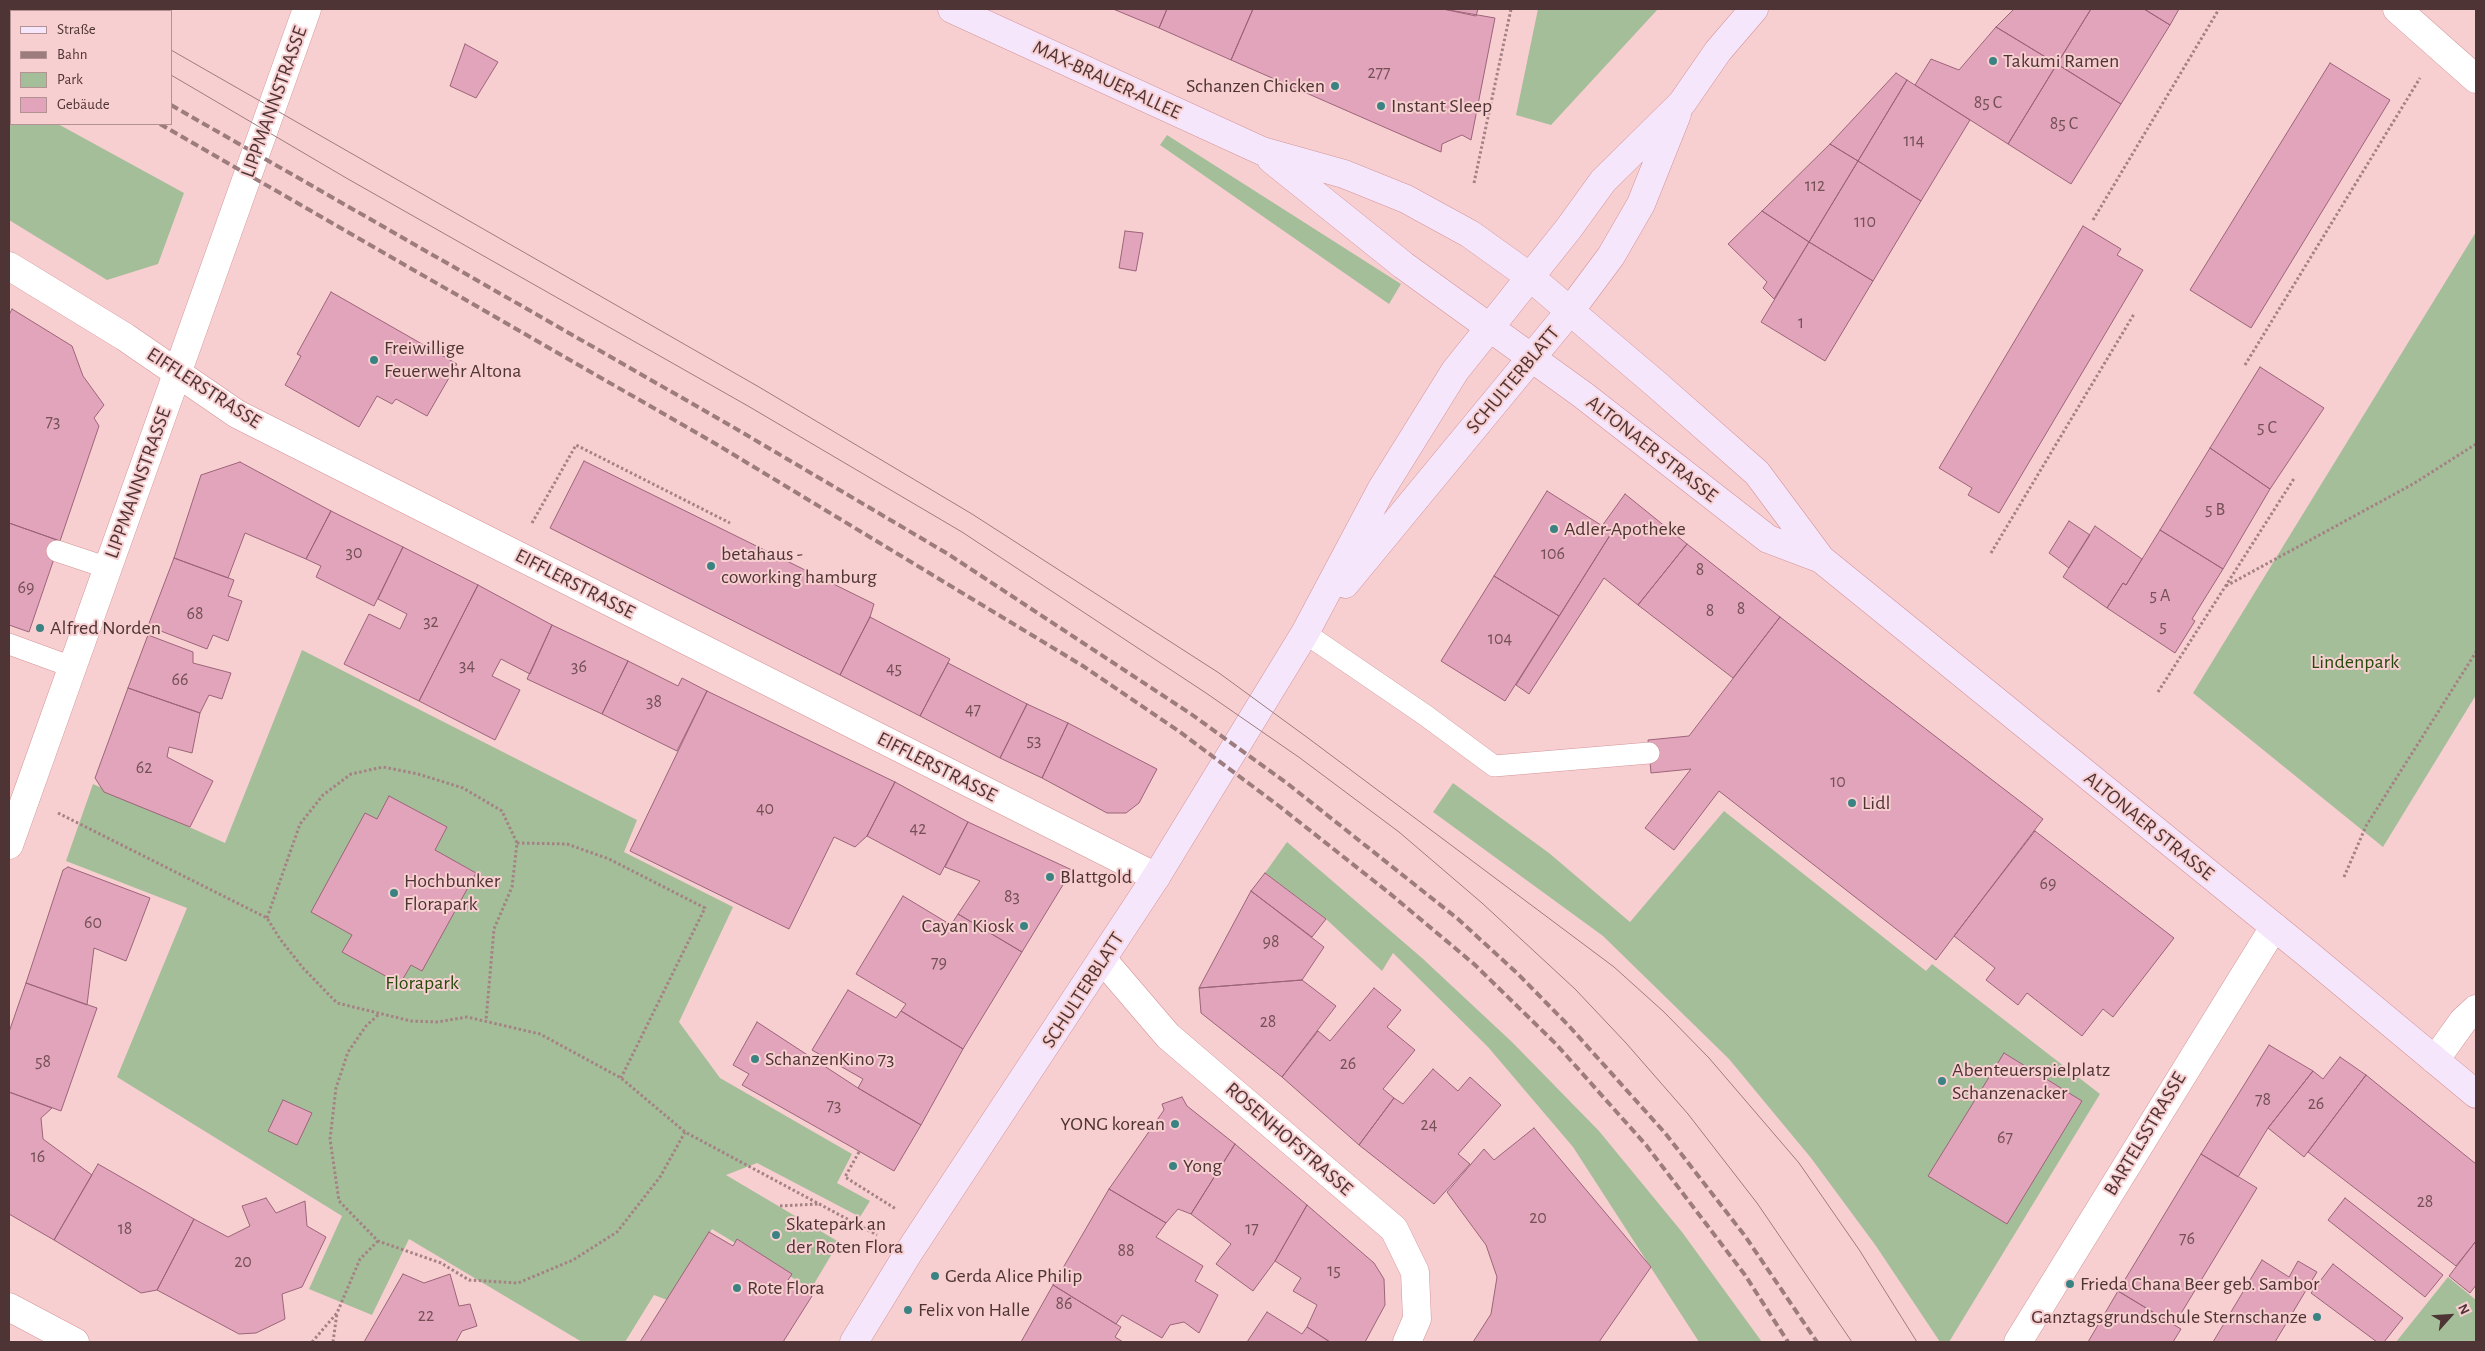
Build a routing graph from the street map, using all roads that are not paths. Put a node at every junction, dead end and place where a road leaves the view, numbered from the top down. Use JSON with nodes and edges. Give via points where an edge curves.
{"nodes":[{"id":1,"x":307,"y":9,"type":"edge"},
{"id":2,"x":952,"y":9,"type":"edge"},
{"id":3,"x":1754,"y":9,"type":"edge"},
{"id":4,"x":2398,"y":9,"type":"edge"},
{"id":5,"x":2476,"y":79,"type":"edge"},
{"id":6,"x":1682,"y":103,"type":"junction"},
{"id":7,"x":1262,"y":151,"type":"junction"},
{"id":8,"x":9,"y":266,"type":"edge"},
{"id":9,"x":1530,"y":278,"type":"junction"},
{"id":10,"x":1570,"y":311,"type":"junction"},
{"id":11,"x":1489,"y":328,"type":"junction"},
{"id":12,"x":1531,"y":358,"type":"junction"},
{"id":13,"x":178,"y":372,"type":"junction"},
{"id":14,"x":57,"y":551,"type":"dead end"},
{"id":15,"x":1821,"y":559,"type":"junction"},
{"id":16,"x":108,"y":568,"type":"junction"},
{"id":17,"x":1305,"y":633,"type":"junction"},
{"id":18,"x":9,"y":644,"type":"edge"},
{"id":19,"x":72,"y":667,"type":"junction"},
{"id":20,"x":1649,"y":753,"type":"dead end"},
{"id":21,"x":9,"y":845,"type":"edge"},
{"id":22,"x":1156,"y":877,"type":"junction"},
{"id":23,"x":2274,"y":927,"type":"junction"},
{"id":24,"x":1103,"y":960,"type":"junction"},
{"id":25,"x":2476,"y":1009,"type":"edge"},
{"id":26,"x":2435,"y":1060,"type":"junction"},
{"id":27,"x":2476,"y":1094,"type":"edge"},
{"id":28,"x":9,"y":1307,"type":"edge"},
{"id":29,"x":74,"y":1342,"type":"edge"},
{"id":30,"x":854,"y":1342,"type":"edge"},
{"id":31,"x":1407,"y":1342,"type":"edge"},
{"id":32,"x":2018,"y":1342,"type":"edge"}],
"edges":[{"from":1,"to":13,"type":"street","name":"LIPPMANNSTRASSE"},
{"from":2,"to":7,"type":"main road","name":"MAX-BRAUER-ALLEE"},
{"from":3,"to":6,"type":"main road","name":"SCHULTERBLATT"},
{"from":4,"to":5,"type":"street"},
{"from":6,"to":9,"type":"main road","name":"SCHULTERBLATT","via":[[1603,180]]},
{"from":6,"to":10,"type":"main road","name":"SCHULTERBLATT","via":[[1641,204],[1610,256]]},
{"from":7,"to":9,"type":"main road","name":"MAX-BRAUER-ALLEE","via":[[1344,174],[1406,199],[1470,234]]},
{"from":7,"to":11,"type":"main road","name":"MAX-BRAUER-ALLEE","via":[[1403,265]]},
{"from":8,"to":13,"type":"street","name":"EIFFLERSTRASSE"},
{"from":9,"to":10,"type":"main road","name":"MAX-BRAUER-ALLEE"},
{"from":9,"to":11,"type":"main road","name":"SCHULTERBLATT"},
{"from":10,"to":12,"type":"main road","name":"SCHULTERBLATT"},
{"from":10,"to":15,"type":"main road","name":"ALTONAER STRASSE","via":[[1757,473]]},
{"from":11,"to":12,"type":"main road","name":"ALTONAER STRASSE"},
{"from":11,"to":17,"type":"main road","name":"SCHULTERBLATT","via":[[1455,371],[1381,490]]},
{"from":12,"to":15,"type":"main road","name":"ALTONAER STRASSE","via":[[1768,539]]},
{"from":12,"to":17,"type":"main road","name":"SCHULTERBLATT"},
{"from":13,"to":16,"type":"street","name":"LIPPMANNSTRASSE"},
{"from":13,"to":22,"type":"street","name":"EIFFLERSTRASSE","via":[[237,414]]},
{"from":14,"to":16,"type":"lane"},
{"from":15,"to":23,"type":"main road","name":"ALTONAER STRASSE"},
{"from":16,"to":19,"type":"street","name":"LIPPMANNSTRASSE"},
{"from":17,"to":20,"type":"lane","via":[[1494,766]]},
{"from":17,"to":22,"type":"main road","name":"SCHULTERBLATT"},
{"from":18,"to":19,"type":"lane"},
{"from":19,"to":21,"type":"street","name":"LIPPMANNSTRASSE"},
{"from":22,"to":24,"type":"main road","name":"SCHULTERBLATT"},
{"from":23,"to":26,"type":"main road","name":"ALTONAER STRASSE"},
{"from":23,"to":32,"type":"street","name":"BARTELSSTRASSE"},
{"from":24,"to":30,"type":"main road","name":"SCHULTERBLATT"},
{"from":24,"to":31,"type":"street","name":"ROSENHOFSTRASSE","via":[[1168,1036],[1394,1230],[1414,1272],[1417,1319]]},
{"from":25,"to":26,"type":"street","via":[[2463,1020]]},
{"from":26,"to":27,"type":"main road","name":"ALTONAER STRASSE"},
{"from":28,"to":29,"type":"street"}]}
